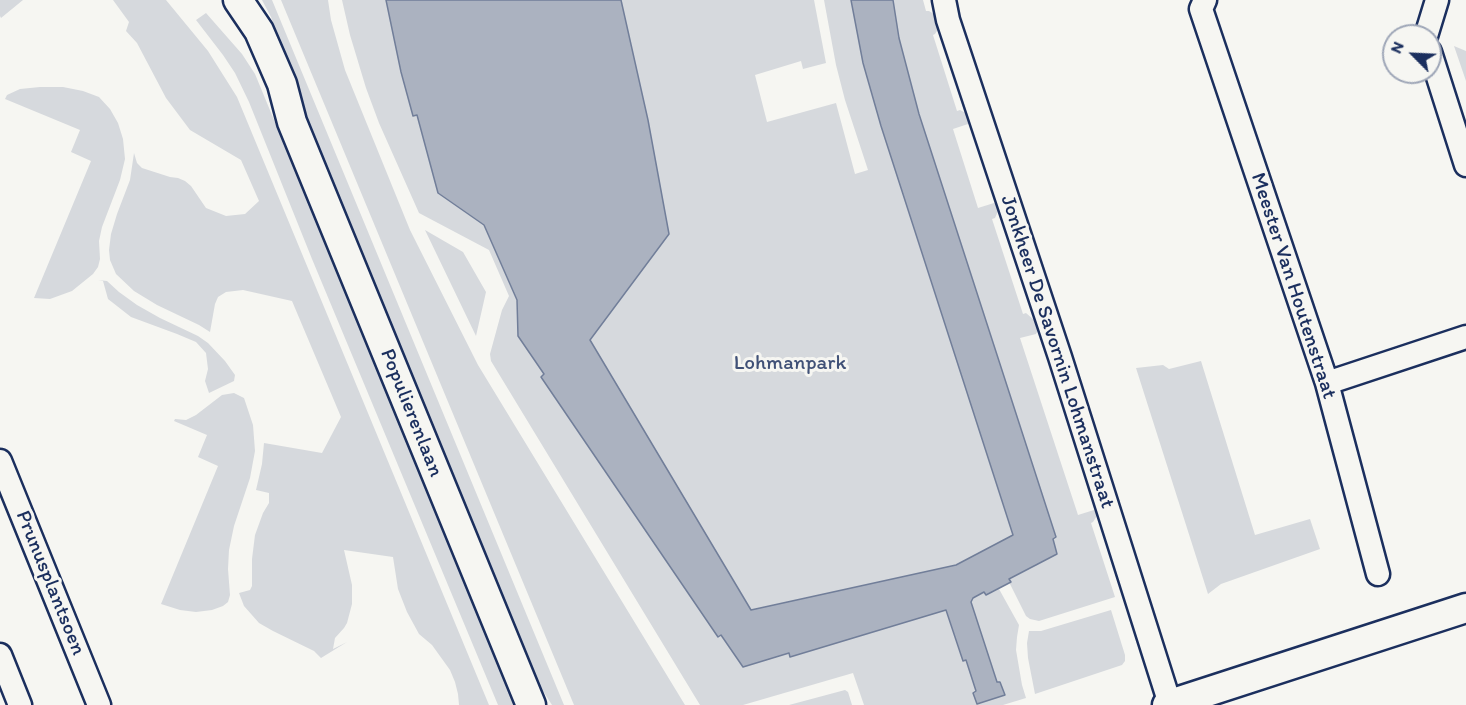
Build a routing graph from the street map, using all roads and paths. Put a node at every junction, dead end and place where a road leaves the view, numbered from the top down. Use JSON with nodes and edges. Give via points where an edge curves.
{"nodes":[{"id":1,"x":216,"y":0,"type":"edge"},
{"id":2,"x":238,"y":0,"type":"edge"},
{"id":3,"x":944,"y":0,"type":"edge"},
{"id":4,"x":1205,"y":0,"type":"edge"},
{"id":5,"x":1437,"y":0,"type":"edge"},
{"id":6,"x":1430,"y":24,"type":"edge"},
{"id":7,"x":1440,"y":84,"type":"edge"},
{"id":8,"x":292,"y":122,"type":"junction"},
{"id":9,"x":1466,"y":165,"type":"edge"},
{"id":10,"x":1466,"y":337,"type":"edge"},
{"id":11,"x":1327,"y":383,"type":"junction"},
{"id":12,"x":0,"y":461,"type":"edge"},
{"id":13,"x":1378,"y":574,"type":"dead end"},
{"id":14,"x":1466,"y":608,"type":"edge"},
{"id":15,"x":0,"y":655,"type":"edge"},
{"id":16,"x":1168,"y":704,"type":"edge"},
{"id":17,"x":20,"y":705,"type":"edge"},
{"id":18,"x":99,"y":705,"type":"edge"},
{"id":19,"x":531,"y":705,"type":"edge"}],
"edges":[{"from":1,"to":8,"type":"street","name":"Populierenlaan","via":[[232,19]]},
{"from":2,"to":8,"type":"street","name":"Populierenlaan","via":[[259,31],[282,84]]},
{"from":3,"to":16,"type":"street","name":"Jonkheer De Savornin Lohmanstraat"},
{"from":4,"to":11,"type":"street","name":"Meester Van Houtenstraat","via":[[1202,9]]},
{"from":5,"to":6,"type":"street"},
{"from":7,"to":9,"type":"street"},
{"from":8,"to":19,"type":"street","name":"Populierenlaan"},
{"from":10,"to":11,"type":"street"},
{"from":11,"to":13,"type":"street","name":"Meester Van Houtenstraat"},
{"from":12,"to":18,"type":"street","name":"Prunusplantsoen"},
{"from":14,"to":16,"type":"street"},
{"from":15,"to":17,"type":"street"}]}
